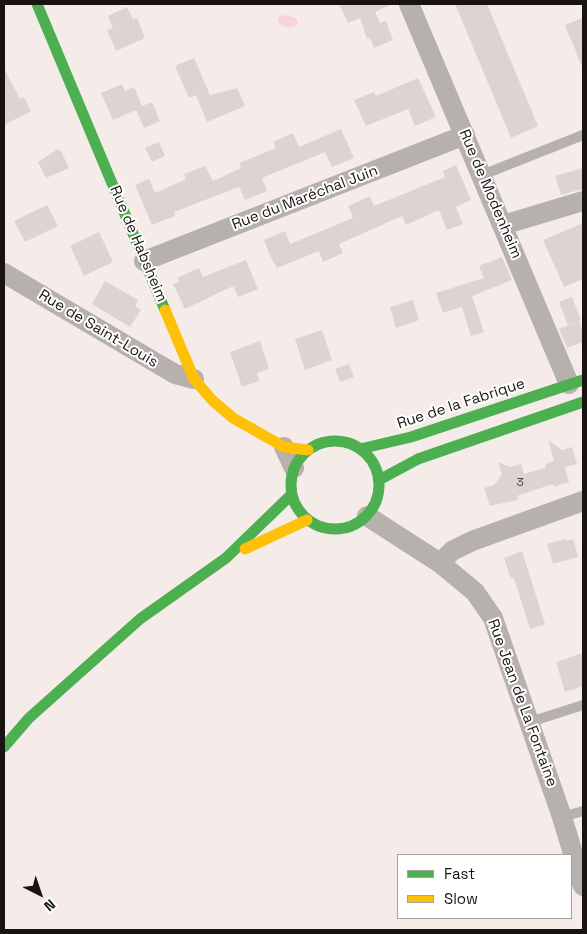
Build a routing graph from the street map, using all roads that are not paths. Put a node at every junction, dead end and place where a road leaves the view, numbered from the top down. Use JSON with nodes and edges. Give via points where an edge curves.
{"nodes":[{"id":1,"x":37,"y":4,"type":"edge"},
{"id":2,"x":409,"y":4,"type":"edge"},
{"id":3,"x":465,"y":135,"type":"junction"},
{"id":4,"x":583,"y":135,"type":"edge"},
{"id":5,"x":482,"y":175,"type":"junction"},
{"id":6,"x":583,"y":201,"type":"edge"},
{"id":7,"x":503,"y":225,"type":"junction"},
{"id":8,"x":144,"y":261,"type":"junction"},
{"id":9,"x":4,"y":273,"type":"edge"},
{"id":10,"x":194,"y":379,"type":"junction"},
{"id":11,"x":576,"y":382,"type":"edge"},
{"id":12,"x":580,"y":403,"type":"edge"},
{"id":13,"x":284,"y":447,"type":"junction"},
{"id":14,"x":360,"y":448,"type":"junction"},
{"id":15,"x":308,"y":450,"type":"junction"},
{"id":16,"x":294,"y":468,"type":"junction"},
{"id":17,"x":379,"y":480,"type":"junction"},
{"id":18,"x":291,"y":495,"type":"junction"},
{"id":19,"x":583,"y":501,"type":"edge"},
{"id":20,"x":367,"y":516,"type":"junction"},
{"id":21,"x":307,"y":520,"type":"junction"},
{"id":22,"x":226,"y":558,"type":"junction"},
{"id":23,"x":440,"y":563,"type":"junction"},
{"id":24,"x":583,"y":706,"type":"edge"},
{"id":25,"x":530,"y":722,"type":"junction"},
{"id":26,"x":4,"y":747,"type":"edge"},
{"id":27,"x":583,"y":811,"type":"edge"},
{"id":28,"x":562,"y":817,"type":"junction"},
{"id":29,"x":583,"y":886,"type":"edge"}],
"edges":[{"from":1,"to":8,"type":"main road","name":"Rue de Habsheim"},
{"from":2,"to":3,"type":"street","name":"Rue de Modenheim"},
{"from":3,"to":5,"type":"street","name":"Rue de Modenheim"},
{"from":3,"to":8,"type":"street","name":"Rue du Maréchal Juin"},
{"from":4,"to":5,"type":"lane"},
{"from":5,"to":7,"type":"street","name":"Rue de Modenheim"},
{"from":6,"to":7,"type":"street"},
{"from":7,"to":11,"type":"street","name":"Rue de Modenheim"},
{"from":8,"to":10,"type":"main road","name":"Rue de Habsheim"},
{"from":9,"to":10,"type":"street","name":"Rue de Saint-Louis","via":[[175,374]]},
{"from":10,"to":13,"type":"main road","name":"Rue de Habsheim","via":[[233,418]]},
{"from":11,"to":12,"type":"main road"},
{"from":11,"to":14,"type":"main road","name":"Rue de la Fabrique","via":[[411,437]]},
{"from":12,"to":17,"type":"main road","via":[[418,459]]},
{"from":13,"to":15,"type":"main road","name":"Rue de Habsheim"},
{"from":13,"to":16,"type":"street"},
{"from":14,"to":15,"type":"main road","via":[[328,441]]},
{"from":14,"to":17,"type":"main road","via":[[373,462]]},
{"from":15,"to":16,"type":"main road"},
{"from":16,"to":18,"type":"main road"},
{"from":17,"to":20,"type":"main road","via":[[375,505]]},
{"from":18,"to":21,"type":"main road"},
{"from":18,"to":22,"type":"main road"},
{"from":19,"to":23,"type":"street","via":[[472,541],[452,551]]},
{"from":20,"to":21,"type":"main road","via":[[345,529],[331,530]]},
{"from":20,"to":23,"type":"street","name":"Rue Jean de La Fontaine"},
{"from":21,"to":22,"type":"main road"},
{"from":22,"to":26,"type":"main road","via":[[140,619],[29,718]]},
{"from":23,"to":25,"type":"street","name":"Rue Jean de La Fontaine","via":[[476,592],[493,618]]},
{"from":24,"to":25,"type":"lane"},
{"from":25,"to":28,"type":"street","name":"Rue Jean de La Fontaine"},
{"from":27,"to":28,"type":"lane"},
{"from":28,"to":29,"type":"street","name":"Rue Jean de La Fontaine"}]}
